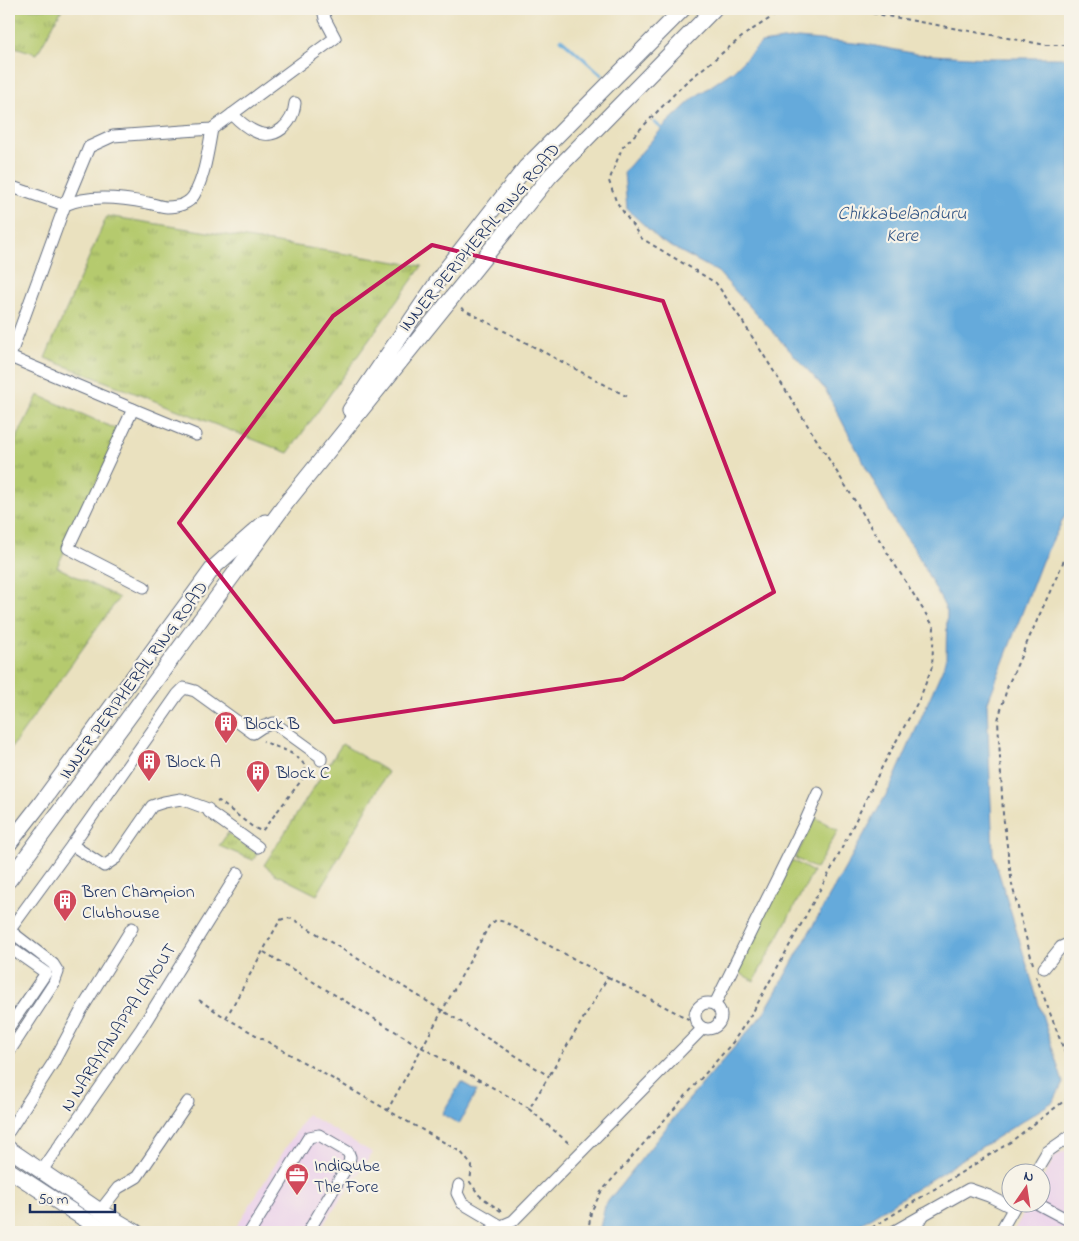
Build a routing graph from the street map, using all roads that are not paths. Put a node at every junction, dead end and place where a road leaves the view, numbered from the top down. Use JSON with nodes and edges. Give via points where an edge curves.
{"nodes":[{"id":1,"x":323,"y":9,"type":"edge"},
{"id":2,"x":683,"y":9,"type":"edge"},
{"id":3,"x":714,"y":9,"type":"edge"},
{"id":4,"x":295,"y":103,"type":"dead end"},
{"id":5,"x":232,"y":114,"type":"junction"},
{"id":6,"x":212,"y":129,"type":"junction"},
{"id":7,"x":9,"y":186,"type":"edge"},
{"id":8,"x":65,"y":205,"type":"junction"},
{"id":9,"x":9,"y":358,"type":"edge"},
{"id":10,"x":133,"y":409,"type":"junction"},
{"id":11,"x":196,"y":435,"type":"dead end"},
{"id":12,"x":287,"y":502,"type":"junction"},
{"id":13,"x":144,"y":587,"type":"dead end"},
{"id":14,"x":321,"y":760,"type":"dead end"},
{"id":15,"x":818,"y":793,"type":"dead end"},
{"id":16,"x":9,"y":844,"type":"edge"},
{"id":17,"x":72,"y":845,"type":"junction"},
{"id":18,"x":258,"y":847,"type":"dead end"},
{"id":19,"x":238,"y":873,"type":"dead end"},
{"id":20,"x":9,"y":880,"type":"edge"},
{"id":21,"x":132,"y":928,"type":"dead end"},
{"id":22,"x":9,"y":931,"type":"edge"},
{"id":23,"x":1070,"y":943,"type":"edge"},
{"id":24,"x":9,"y":947,"type":"edge"},
{"id":25,"x":1038,"y":971,"type":"road end"},
{"id":26,"x":715,"y":1004,"type":"junction"},
{"id":27,"x":700,"y":1026,"type":"junction"},
{"id":28,"x":9,"y":1027,"type":"edge"},
{"id":29,"x":9,"y":1052,"type":"edge"},
{"id":30,"x":188,"y":1102,"type":"dead end"},
{"id":31,"x":9,"y":1131,"type":"edge"},
{"id":32,"x":1070,"y":1136,"type":"edge"},
{"id":33,"x":11,"y":1160,"type":"edge"},
{"id":34,"x":1040,"y":1164,"type":"edge"},
{"id":35,"x":41,"y":1172,"type":"junction"},
{"id":36,"x":459,"y":1185,"type":"dead end"},
{"id":37,"x":1002,"y":1201,"type":"edge"},
{"id":38,"x":100,"y":1211,"type":"junction"},
{"id":39,"x":1052,"y":1211,"type":"edge"},
{"id":40,"x":924,"y":1214,"type":"junction"},
{"id":41,"x":1010,"y":1214,"type":"edge"},
{"id":42,"x":1070,"y":1221,"type":"edge"},
{"id":43,"x":501,"y":1226,"type":"junction"},
{"id":44,"x":108,"y":1232,"type":"edge"},
{"id":45,"x":136,"y":1232,"type":"edge"},
{"id":46,"x":250,"y":1232,"type":"edge"},
{"id":47,"x":308,"y":1232,"type":"edge"},
{"id":48,"x":487,"y":1232,"type":"edge"},
{"id":49,"x":893,"y":1232,"type":"edge"},
{"id":50,"x":914,"y":1232,"type":"edge"},
{"id":51,"x":1000,"y":1232,"type":"edge"}],
"edges":[{"from":1,"to":5,"type":"street","via":[[335,38]]},
{"from":2,"to":12,"type":"main road","name":"INNER PERIPHERAL RING ROAD","via":[[526,167],[446,269]]},
{"from":3,"to":12,"type":"main road","name":"INNER PERIPHERAL RING ROAD","via":[[550,176]]},
{"from":4,"to":5,"type":"street","via":[[288,122],[280,131],[267,135],[255,132]]},
{"from":5,"to":6,"type":"street"},
{"from":6,"to":8,"type":"street","via":[[113,136],[100,140],[88,147]]},
{"from":6,"to":8,"type":"street","via":[[204,170],[194,196],[187,202],[166,207],[116,199],[89,199]]},
{"from":7,"to":8,"type":"street"},
{"from":8,"to":9,"type":"street"},
{"from":9,"to":10,"type":"street"},
{"from":10,"to":11,"type":"street"},
{"from":10,"to":13,"type":"street","via":[[68,548]]},
{"from":12,"to":16,"type":"main road","name":"INNER PERIPHERAL RING ROAD","via":[[213,568]]},
{"from":12,"to":20,"type":"main road","name":"INNER PERIPHERAL RING ROAD"},
{"from":14,"to":17,"type":"street","via":[[274,723],[253,733],[195,691],[184,688]]},
{"from":15,"to":26,"type":"street"},
{"from":17,"to":18,"type":"street","via":[[104,866],[116,858],[152,806],[181,799],[208,810]]},
{"from":17,"to":22,"type":"street"},
{"from":19,"to":35,"type":"street","name":"N NARAYANAPPA LAYOUT","via":[[141,1029]]},
{"from":21,"to":31,"type":"street"},
{"from":22,"to":29,"type":"street","via":[[53,964],[58,972]]},
{"from":23,"to":25,"type":"street","via":[[1061,946]]},
{"from":24,"to":28,"type":"street","via":[[46,973]]},
{"from":26,"to":27,"type":"street","via":[[706,1003],[698,1007],[695,1016]]},
{"from":26,"to":27,"type":"street","via":[[722,1014],[719,1025],[708,1030]]},
{"from":27,"to":43,"type":"street","via":[[514,1221]]},
{"from":30,"to":38,"type":"street","via":[[137,1177],[118,1188]]},
{"from":32,"to":34,"type":"street","via":[[1047,1152]]},
{"from":33,"to":35,"type":"main road"},
{"from":33,"to":44,"type":"main road","via":[[81,1217]]},
{"from":35,"to":38,"type":"main road"},
{"from":36,"to":43,"type":"street","via":[[462,1203]]},
{"from":37,"to":40,"type":"street","via":[[969,1189]]},
{"from":38,"to":45,"type":"main road"},
{"from":39,"to":42,"type":"street"},
{"from":40,"to":49,"type":"street"},
{"from":40,"to":50,"type":"street"},
{"from":41,"to":51,"type":"street"},
{"from":43,"to":48,"type":"street"},
{"from":46,"to":47,"type":"street","via":[[309,1137],[320,1135],[348,1152],[350,1157]]}]}
